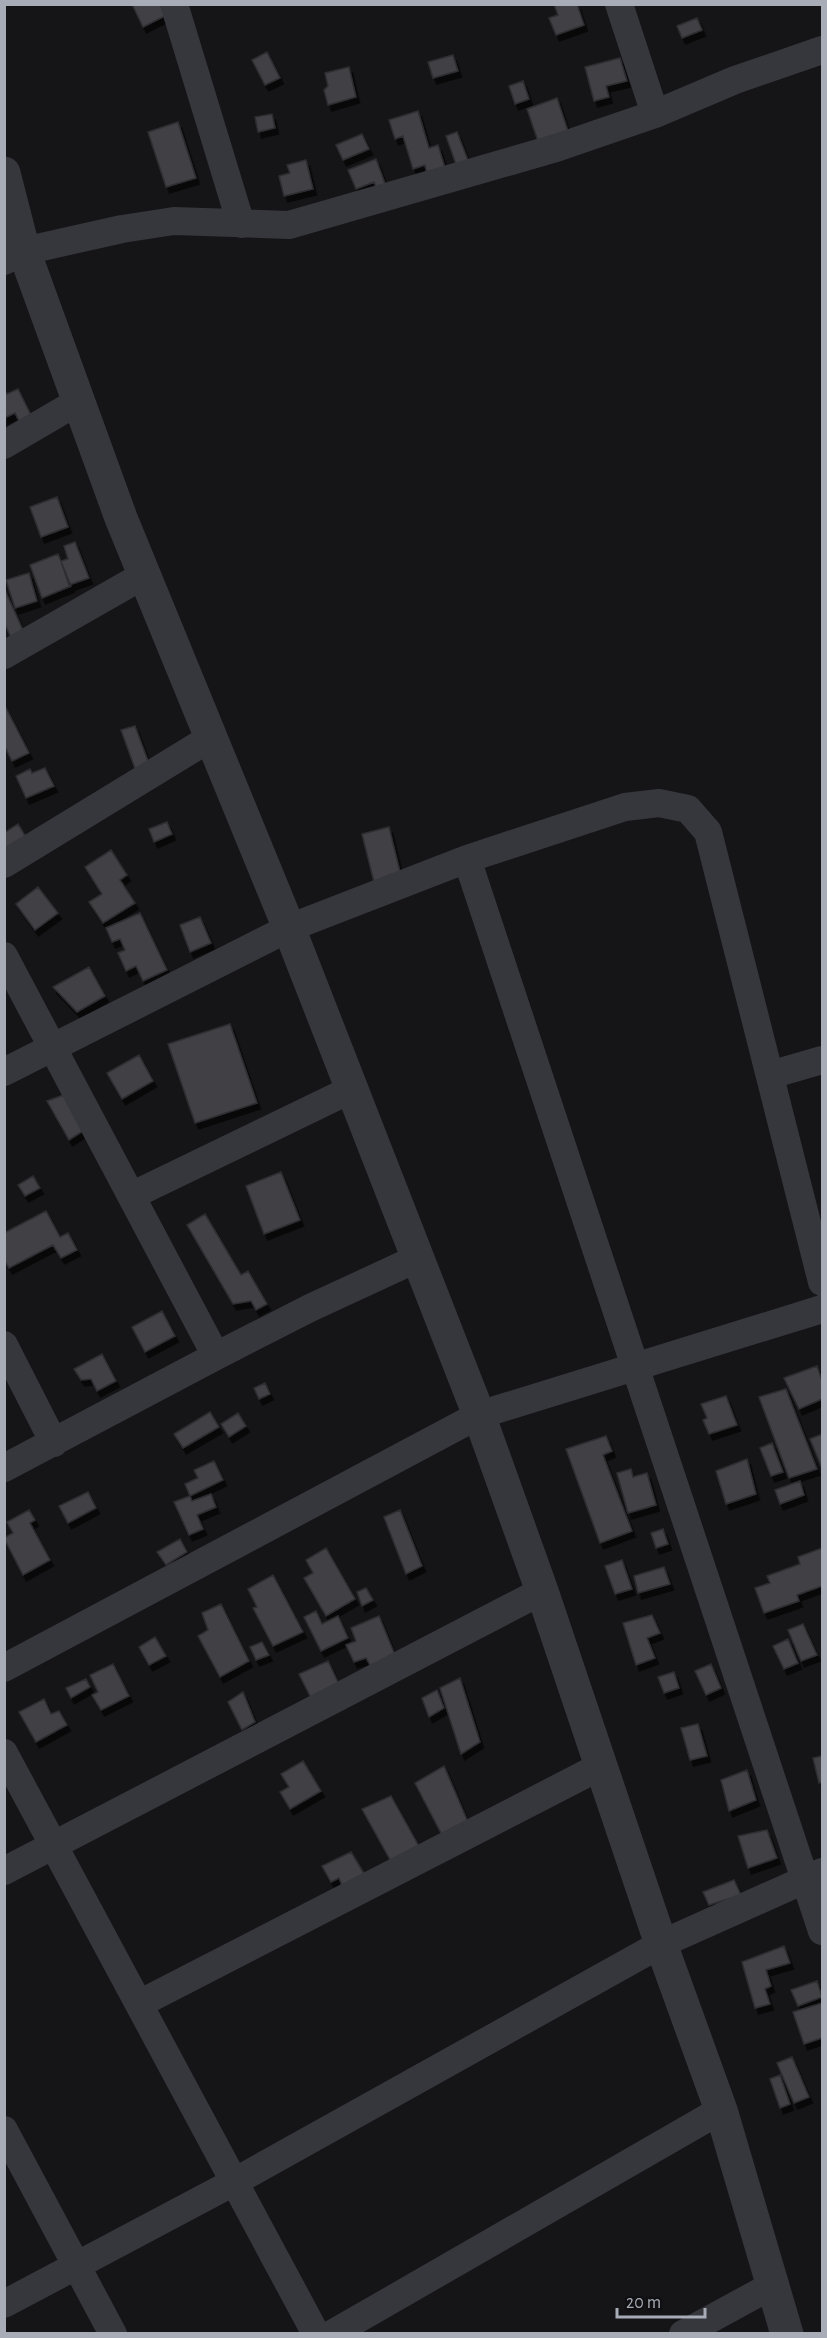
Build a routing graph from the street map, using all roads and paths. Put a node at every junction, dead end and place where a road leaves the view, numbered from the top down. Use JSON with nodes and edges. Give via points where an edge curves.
{"nodes":[{"id":1,"x":174,"y":4,"type":"edge"},
{"id":2,"x":619,"y":4,"type":"edge"},
{"id":3,"x":822,"y":50,"type":"edge"},
{"id":4,"x":655,"y":114,"type":"junction"},
{"id":5,"x":4,"y":173,"type":"edge"},
{"id":6,"x":241,"y":224,"type":"junction"},
{"id":7,"x":14,"y":256,"type":"edge"},
{"id":8,"x":79,"y":401,"type":"junction"},
{"id":9,"x":4,"y":445,"type":"edge"},
{"id":10,"x":144,"y":575,"type":"junction"},
{"id":11,"x":4,"y":655,"type":"edge"},
{"id":12,"x":212,"y":737,"type":"junction"},
{"id":13,"x":467,"y":859,"type":"junction"},
{"id":14,"x":4,"y":864,"type":"edge"},
{"id":15,"x":289,"y":928,"type":"junction"},
{"id":16,"x":4,"y":956,"type":"edge"},
{"id":17,"x":52,"y":1048,"type":"junction"},
{"id":18,"x":822,"y":1060,"type":"edge"},
{"id":19,"x":4,"y":1072,"type":"edge"},
{"id":20,"x":770,"y":1075,"type":"junction"},
{"id":21,"x":352,"y":1089,"type":"junction"},
{"id":22,"x":133,"y":1195,"type":"junction"},
{"id":23,"x":418,"y":1258,"type":"junction"},
{"id":24,"x":822,"y":1282,"type":"edge"},
{"id":25,"x":822,"y":1309,"type":"edge"},
{"id":26,"x":4,"y":1345,"type":"edge"},
{"id":27,"x":216,"y":1356,"type":"junction"},
{"id":28,"x":636,"y":1367,"type":"junction"},
{"id":29,"x":479,"y":1415,"type":"junction"},
{"id":30,"x":54,"y":1443,"type":"junction"},
{"id":31,"x":4,"y":1468,"type":"edge"},
{"id":32,"x":542,"y":1591,"type":"junction"},
{"id":33,"x":4,"y":1668,"type":"edge"},
{"id":34,"x":4,"y":1753,"type":"edge"},
{"id":35,"x":601,"y":1766,"type":"junction"},
{"id":36,"x":54,"y":1846,"type":"junction"},
{"id":37,"x":4,"y":1871,"type":"edge"},
{"id":38,"x":813,"y":1875,"type":"edge"},
{"id":39,"x":822,"y":1931,"type":"edge"},
{"id":40,"x":661,"y":1944,"type":"junction"},
{"id":41,"x":139,"y":2004,"type":"junction"},
{"id":42,"x":721,"y":2110,"type":"junction"},
{"id":43,"x":4,"y":2130,"type":"edge"},
{"id":44,"x":234,"y":2182,"type":"junction"},
{"id":45,"x":77,"y":2266,"type":"junction"},
{"id":46,"x":773,"y":2285,"type":"junction"},
{"id":47,"x":4,"y":2304,"type":"edge"},
{"id":48,"x":113,"y":2334,"type":"edge"},
{"id":49,"x":316,"y":2334,"type":"edge"},
{"id":50,"x":332,"y":2334,"type":"edge"},
{"id":51,"x":683,"y":2334,"type":"edge"},
{"id":52,"x":787,"y":2334,"type":"edge"}],
"edges":[{"from":1,"to":6,"type":"street"},
{"from":2,"to":4,"type":"street"},
{"from":3,"to":4,"type":"street","via":[[735,80]]},
{"from":4,"to":6,"type":"street","via":[[556,148],[289,225]]},
{"from":5,"to":7,"type":"street"},
{"from":6,"to":7,"type":"street","via":[[174,221],[122,229]]},
{"from":7,"to":8,"type":"street"},
{"from":8,"to":9,"type":"street"},
{"from":8,"to":10,"type":"street"},
{"from":10,"to":11,"type":"street"},
{"from":10,"to":12,"type":"street"},
{"from":12,"to":14,"type":"street"},
{"from":12,"to":15,"type":"street"},
{"from":13,"to":15,"type":"street"},
{"from":13,"to":20,"type":"street","via":[[625,807],[659,803],[688,809],[708,832]]},
{"from":13,"to":28,"type":"street"},
{"from":15,"to":17,"type":"street"},
{"from":15,"to":21,"type":"street"},
{"from":16,"to":17,"type":"street"},
{"from":17,"to":19,"type":"street"},
{"from":17,"to":22,"type":"street"},
{"from":18,"to":20,"type":"street"},
{"from":20,"to":24,"type":"street"},
{"from":21,"to":22,"type":"street"},
{"from":21,"to":23,"type":"street"},
{"from":22,"to":27,"type":"street"},
{"from":23,"to":27,"type":"street"},
{"from":23,"to":29,"type":"street"},
{"from":25,"to":28,"type":"street"},
{"from":26,"to":30,"type":"street"},
{"from":27,"to":30,"type":"street"},
{"from":28,"to":29,"type":"street"},
{"from":28,"to":38,"type":"street"},
{"from":29,"to":32,"type":"street"},
{"from":29,"to":33,"type":"street"},
{"from":30,"to":31,"type":"street"},
{"from":32,"to":35,"type":"street"},
{"from":32,"to":36,"type":"street"},
{"from":34,"to":36,"type":"street"},
{"from":35,"to":40,"type":"street"},
{"from":35,"to":41,"type":"street"},
{"from":36,"to":37,"type":"street"},
{"from":36,"to":41,"type":"street"},
{"from":38,"to":39,"type":"street"},
{"from":38,"to":40,"type":"street"},
{"from":40,"to":42,"type":"street"},
{"from":40,"to":44,"type":"street"},
{"from":41,"to":44,"type":"street"},
{"from":42,"to":46,"type":"street"},
{"from":42,"to":50,"type":"street"},
{"from":43,"to":45,"type":"street"},
{"from":44,"to":45,"type":"street"},
{"from":44,"to":49,"type":"street"},
{"from":45,"to":47,"type":"street"},
{"from":45,"to":48,"type":"street"},
{"from":46,"to":51,"type":"street"},
{"from":46,"to":52,"type":"street"}]}
